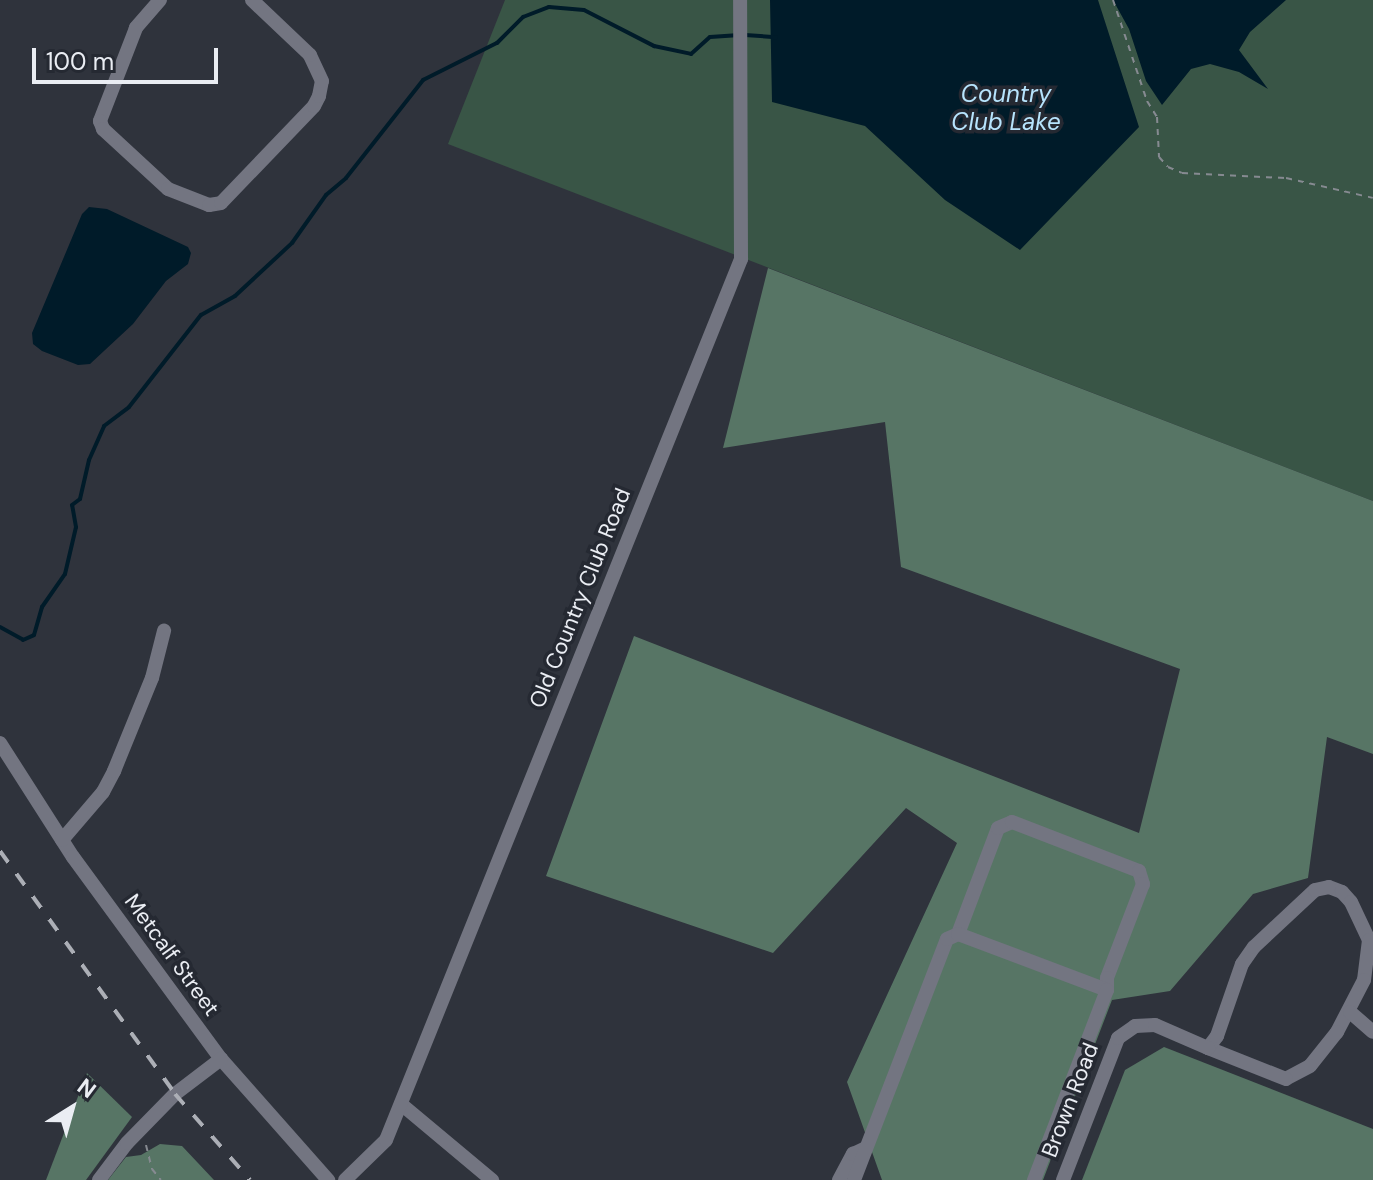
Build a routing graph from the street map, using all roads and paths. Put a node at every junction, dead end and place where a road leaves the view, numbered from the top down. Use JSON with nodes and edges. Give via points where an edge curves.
{"nodes":[{"id":1,"x":160,"y":0,"type":"edge"},
{"id":2,"x":252,"y":0,"type":"edge"},
{"id":3,"x":740,"y":0,"type":"edge"},
{"id":4,"x":1114,"y":1,"type":"edge"},
{"id":5,"x":1373,"y":198,"type":"edge"},
{"id":6,"x":164,"y":631,"type":"dead end"},
{"id":7,"x":0,"y":743,"type":"edge"},
{"id":8,"x":62,"y":840,"type":"junction"},
{"id":9,"x":958,"y":934,"type":"junction"},
{"id":10,"x":1107,"y":990,"type":"junction"},
{"id":11,"x":1350,"y":1012,"type":"junction"},
{"id":12,"x":1373,"y":1032,"type":"edge"},
{"id":13,"x":1208,"y":1048,"type":"junction"},
{"id":14,"x":221,"y":1059,"type":"junction"},
{"id":15,"x":401,"y":1104,"type":"junction"},
{"id":16,"x":139,"y":1131,"type":"junction"},
{"id":17,"x":866,"y":1148,"type":"junction"},
{"id":18,"x":99,"y":1180,"type":"edge"},
{"id":19,"x":161,"y":1180,"type":"edge"},
{"id":20,"x":328,"y":1180,"type":"edge"},
{"id":21,"x":345,"y":1180,"type":"edge"},
{"id":22,"x":492,"y":1180,"type":"edge"},
{"id":23,"x":839,"y":1180,"type":"edge"},
{"id":24,"x":854,"y":1180,"type":"edge"},
{"id":25,"x":1034,"y":1180,"type":"edge"},
{"id":26,"x":1063,"y":1180,"type":"edge"}],
"edges":[{"from":1,"to":2,"type":"street","via":[[136,28],[100,121],[168,189],[209,205],[221,203],[319,96],[322,81],[310,55]]},
{"from":3,"to":15,"type":"street","name":"Old Country Club Road","via":[[741,259]]},
{"from":4,"to":5,"type":"path","via":[[1157,117],[1159,157],[1168,167],[1182,173],[1286,178]]},
{"from":6,"to":8,"type":"street","via":[[152,678],[114,771]]},
{"from":7,"to":8,"type":"street","name":"Metcalf Street"},
{"from":8,"to":14,"type":"street","name":"Metcalf Street"},
{"from":9,"to":10,"type":"street"},
{"from":9,"to":10,"type":"street","via":[[998,828],[1012,822],[1139,871],[1143,884]]},
{"from":9,"to":17,"type":"street","via":[[947,939]]},
{"from":10,"to":25,"type":"street"},
{"from":11,"to":12,"type":"street"},
{"from":11,"to":13,"type":"street","name":"Brown Road","via":[[1310,1066],[1286,1079]]},
{"from":11,"to":13,"type":"street","name":"Brown Road","via":[[1364,980],[1369,940],[1342,892],[1329,887],[1315,890],[1242,964]]},
{"from":13,"to":26,"type":"street","name":"Brown Road","via":[[1155,1025],[1135,1026],[1118,1038]]},
{"from":14,"to":16,"type":"street","via":[[175,1094]]},
{"from":14,"to":20,"type":"street","name":"Metcalf Street"},
{"from":15,"to":21,"type":"street","name":"Old Country Club Road","via":[[386,1140]]},
{"from":15,"to":22,"type":"street"},
{"from":16,"to":18,"type":"street"},
{"from":16,"to":19,"type":"path"},
{"from":17,"to":23,"type":"street","via":[[853,1154]]},
{"from":17,"to":24,"type":"street"}]}
